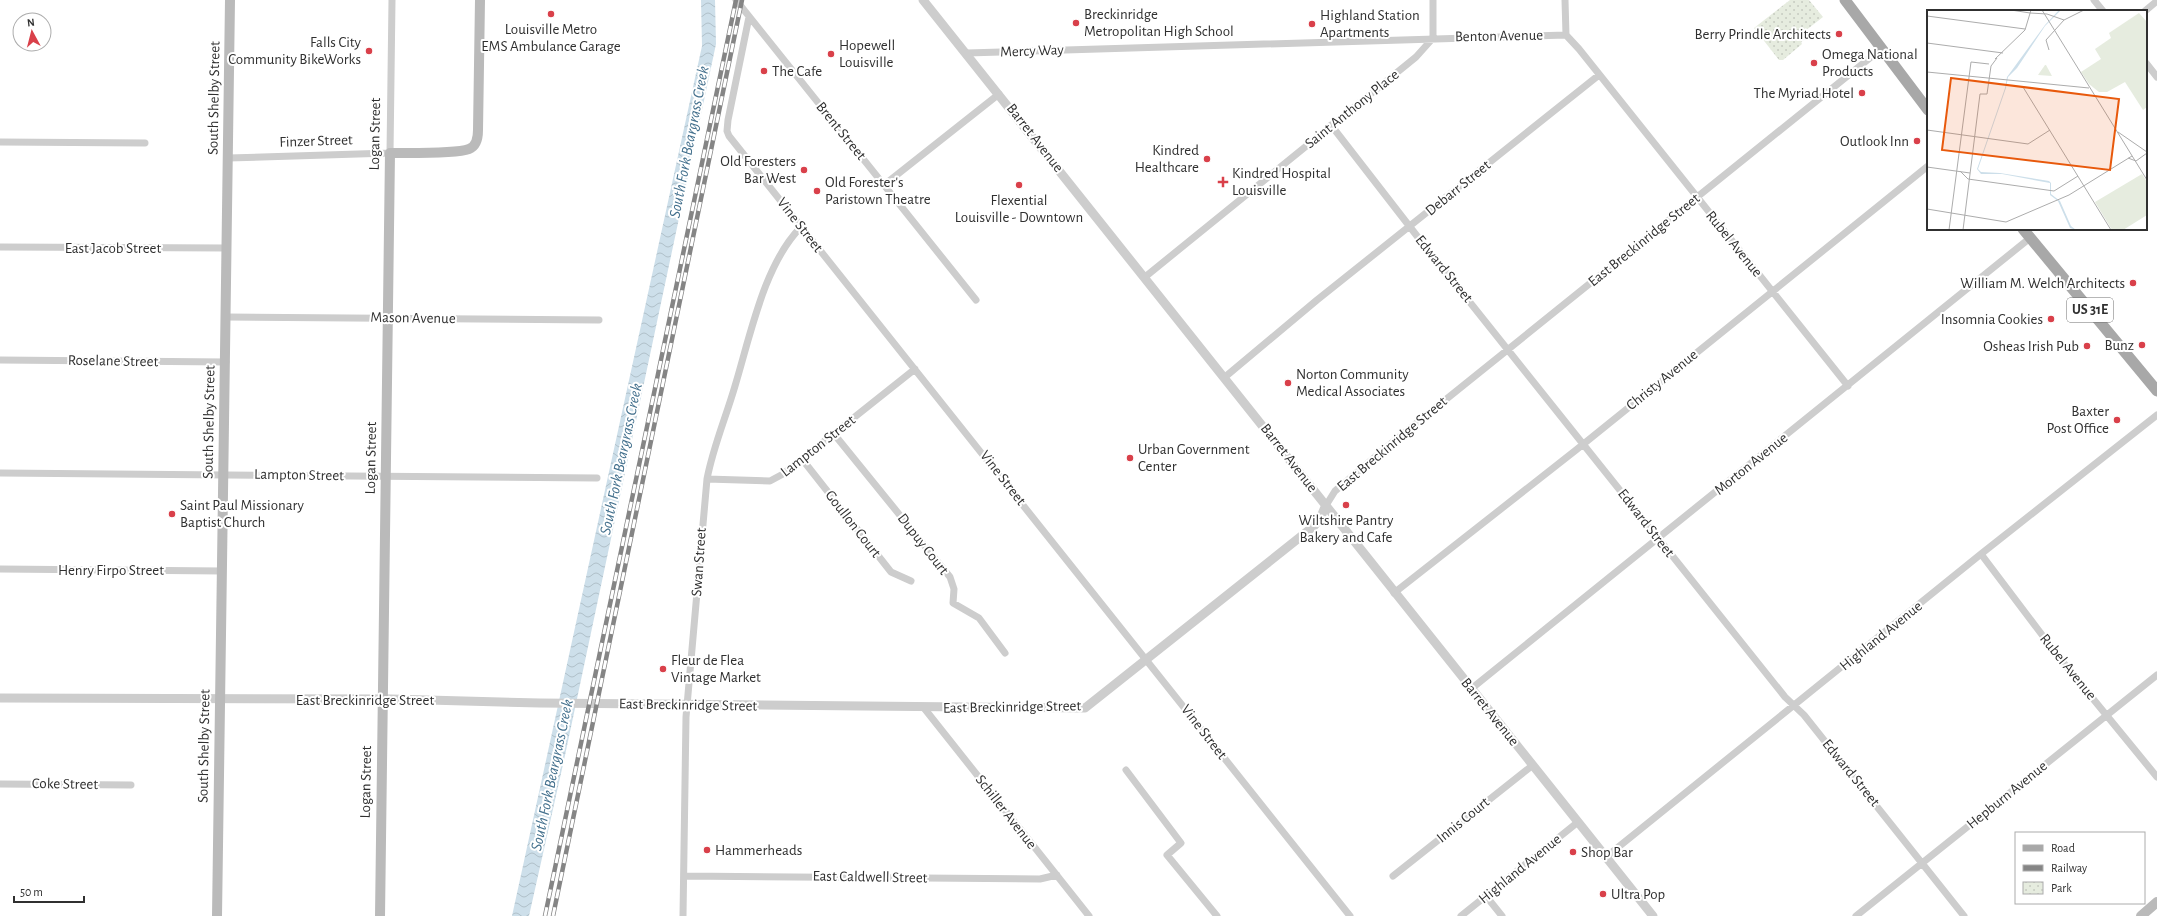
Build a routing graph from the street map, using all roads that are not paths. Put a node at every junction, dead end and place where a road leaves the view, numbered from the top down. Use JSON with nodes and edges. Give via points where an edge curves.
{"nodes":[{"id":1,"x":230,"y":0,"type":"edge"},
{"id":2,"x":392,"y":0,"type":"edge"},
{"id":3,"x":480,"y":0,"type":"edge"},
{"id":4,"x":736,"y":0,"type":"edge"},
{"id":5,"x":924,"y":0,"type":"edge"},
{"id":6,"x":1433,"y":0,"type":"edge"},
{"id":7,"x":1565,"y":0,"type":"edge"},
{"id":8,"x":2094,"y":0,"type":"edge"},
{"id":9,"x":1847,"y":2,"type":"edge"},
{"id":10,"x":2157,"y":2,"type":"edge"},
{"id":11,"x":2103,"y":10,"type":"edge"},
{"id":12,"x":2146,"y":10,"type":"edge"},
{"id":13,"x":750,"y":17,"type":"junction"},
{"id":14,"x":1566,"y":35,"type":"junction"},
{"id":15,"x":1433,"y":38,"type":"junction"},
{"id":16,"x":1881,"y":49,"type":"junction"},
{"id":17,"x":967,"y":53,"type":"junction"},
{"id":18,"x":2147,"y":64,"type":"edge"},
{"id":19,"x":1599,"y":75,"type":"junction"},
{"id":20,"x":2157,"y":77,"type":"edge"},
{"id":21,"x":999,"y":94,"type":"junction"},
{"id":22,"x":1927,"y":109,"type":"edge"},
{"id":23,"x":1332,"y":125,"type":"junction"},
{"id":24,"x":0,"y":142,"type":"edge"},
{"id":25,"x":145,"y":143,"type":"dead end"},
{"id":26,"x":390,"y":153,"type":"junction"},
{"id":27,"x":228,"y":158,"type":"junction"},
{"id":28,"x":1927,"y":167,"type":"edge"},
{"id":29,"x":884,"y":184,"type":"junction"},
{"id":30,"x":1696,"y":198,"type":"junction"},
{"id":31,"x":801,"y":227,"type":"junction"},
{"id":32,"x":1410,"y":227,"type":"junction"},
{"id":33,"x":2027,"y":233,"type":"edge"},
{"id":34,"x":0,"y":247,"type":"edge"},
{"id":35,"x":227,"y":248,"type":"junction"},
{"id":36,"x":1145,"y":277,"type":"junction"},
{"id":37,"x":1772,"y":291,"type":"junction"},
{"id":38,"x":976,"y":300,"type":"dead end"},
{"id":39,"x":226,"y":317,"type":"junction"},
{"id":40,"x":388,"y":318,"type":"junction"},
{"id":41,"x":599,"y":320,"type":"dead end"},
{"id":42,"x":1508,"y":350,"type":"junction"},
{"id":43,"x":0,"y":360,"type":"edge"},
{"id":44,"x":226,"y":362,"type":"junction"},
{"id":45,"x":915,"y":369,"type":"junction"},
{"id":46,"x":1225,"y":377,"type":"junction"},
{"id":47,"x":1848,"y":386,"type":"junction"},
{"id":48,"x":2157,"y":391,"type":"edge"},
{"id":49,"x":2157,"y":415,"type":"edge"},
{"id":50,"x":834,"y":434,"type":"junction"},
{"id":51,"x":1583,"y":444,"type":"junction"},
{"id":52,"x":802,"y":459,"type":"junction"},
{"id":53,"x":0,"y":473,"type":"edge"},
{"id":54,"x":223,"y":474,"type":"junction"},
{"id":55,"x":385,"y":476,"type":"junction"},
{"id":56,"x":597,"y":478,"type":"dead end"},
{"id":57,"x":707,"y":479,"type":"junction"},
{"id":58,"x":1326,"y":507,"type":"junction"},
{"id":59,"x":1658,"y":538,"type":"junction"},
{"id":60,"x":1982,"y":554,"type":"junction"},
{"id":61,"x":0,"y":569,"type":"edge"},
{"id":62,"x":222,"y":570,"type":"junction"},
{"id":63,"x":911,"y":581,"type":"dead end"},
{"id":64,"x":1394,"y":593,"type":"junction"},
{"id":65,"x":1005,"y":653,"type":"dead end"},
{"id":66,"x":1147,"y":660,"type":"junction"},
{"id":67,"x":2157,"y":675,"type":"edge"},
{"id":68,"x":1471,"y":689,"type":"junction"},
{"id":69,"x":0,"y":698,"type":"edge"},
{"id":70,"x":383,"y":699,"type":"junction"},
{"id":71,"x":220,"y":700,"type":"junction"},
{"id":72,"x":688,"y":705,"type":"junction"},
{"id":73,"x":1794,"y":706,"type":"junction"},
{"id":74,"x":924,"y":708,"type":"junction"},
{"id":75,"x":2107,"y":715,"type":"junction"},
{"id":76,"x":1533,"y":765,"type":"junction"},
{"id":77,"x":1126,"y":770,"type":"dead end"},
{"id":78,"x":2157,"y":777,"type":"edge"},
{"id":79,"x":0,"y":784,"type":"edge"},
{"id":80,"x":131,"y":785,"type":"dead end"},
{"id":81,"x":1578,"y":822,"type":"junction"},
{"id":82,"x":1606,"y":857,"type":"junction"},
{"id":83,"x":1922,"y":864,"type":"junction"},
{"id":84,"x":1056,"y":875,"type":"junction"},
{"id":85,"x":684,"y":876,"type":"junction"},
{"id":86,"x":1393,"y":876,"type":"dead end"},
{"id":87,"x":1486,"y":896,"type":"junction"},
{"id":88,"x":2157,"y":902,"type":"edge"},
{"id":89,"x":217,"y":916,"type":"edge"},
{"id":90,"x":380,"y":916,"type":"edge"},
{"id":91,"x":683,"y":916,"type":"edge"},
{"id":92,"x":1089,"y":916,"type":"edge"},
{"id":93,"x":1217,"y":916,"type":"edge"},
{"id":94,"x":1350,"y":916,"type":"edge"},
{"id":95,"x":1461,"y":916,"type":"edge"},
{"id":96,"x":1502,"y":916,"type":"edge"},
{"id":97,"x":1653,"y":916,"type":"edge"},
{"id":98,"x":1856,"y":916,"type":"edge"},
{"id":99,"x":1964,"y":916,"type":"edge"},
{"id":100,"x":2141,"y":916,"type":"edge"}],
"edges":[{"from":1,"to":27,"type":"main road","name":"South Shelby Street"},
{"from":2,"to":26,"type":"street","name":"Logan Street"},
{"from":3,"to":26,"type":"main road","name":"Finzer Street","via":[[477,139],[470,149]]},
{"from":4,"to":13,"type":"street","name":"Brent Street"},
{"from":5,"to":17,"type":"street","name":"Barret Avenue"},
{"from":6,"to":15,"type":"street"},
{"from":7,"to":14,"type":"street"},
{"from":8,"to":11,"type":"street"},
{"from":9,"to":16,"type":"main road"},
{"from":10,"to":12,"type":"street"},
{"from":13,"to":29,"type":"street","name":"Brent Street"},
{"from":13,"to":31,"type":"street","name":"Vine Street","via":[[727,131]]},
{"from":14,"to":15,"type":"street","name":"Benton Avenue"},
{"from":14,"to":19,"type":"street","name":"Rubel Avenue"},
{"from":15,"to":17,"type":"street","name":"Mercy Way"},
{"from":15,"to":23,"type":"street","name":"Saint Anthony Place","via":[[1416,57]]},
{"from":16,"to":22,"type":"main road"},
{"from":16,"to":30,"type":"street","name":"East Breckinridge Street"},
{"from":17,"to":21,"type":"street","name":"Barret Avenue"},
{"from":18,"to":20,"type":"street"},
{"from":19,"to":30,"type":"street","name":"Rubel Avenue"},
{"from":19,"to":32,"type":"street","name":"Debarr Street"},
{"from":21,"to":29,"type":"street"},
{"from":21,"to":36,"type":"street","name":"Barret Avenue"},
{"from":23,"to":32,"type":"street","name":"Edward Street"},
{"from":23,"to":36,"type":"street","name":"Saint Anthony Place"},
{"from":24,"to":25,"type":"street"},
{"from":26,"to":27,"type":"street","name":"Finzer Street"},
{"from":26,"to":40,"type":"main road","name":"Logan Street"},
{"from":27,"to":35,"type":"main road","name":"South Shelby Street"},
{"from":28,"to":37,"type":"street","name":"Christy Avenue"},
{"from":29,"to":38,"type":"street","name":"Brent Street"},
{"from":30,"to":37,"type":"street","name":"Rubel Avenue"},
{"from":30,"to":42,"type":"street","name":"East Breckinridge Street"},
{"from":31,"to":45,"type":"street","name":"Vine Street"},
{"from":31,"to":57,"type":"street","name":"Swan Street","via":[[788,240],[754,318],[735,386],[711,455]]},
{"from":32,"to":42,"type":"street","name":"Edward Street"},
{"from":32,"to":46,"type":"street","name":"Debarr Street"},
{"from":33,"to":47,"type":"street","name":"Morton Avenue"},
{"from":33,"to":48,"type":"main road","number":"US 31E"},
{"from":34,"to":35,"type":"street","name":"East Jacob Street"},
{"from":35,"to":39,"type":"main road","name":"South Shelby Street"},
{"from":36,"to":46,"type":"street","name":"Barret Avenue"},
{"from":37,"to":47,"type":"street","name":"Rubel Avenue"},
{"from":37,"to":51,"type":"street","name":"Christy Avenue"},
{"from":39,"to":40,"type":"street","name":"Mason Avenue"},
{"from":39,"to":44,"type":"main road","name":"South Shelby Street"},
{"from":40,"to":41,"type":"street","name":"Mason Avenue"},
{"from":40,"to":55,"type":"main road","name":"Logan Street"},
{"from":42,"to":51,"type":"street","name":"Edward Street"},
{"from":42,"to":58,"type":"street","name":"East Breckinridge Street","via":[[1334,491]]},
{"from":43,"to":44,"type":"street","name":"Roselane Street"},
{"from":44,"to":54,"type":"main road","name":"South Shelby Street"},
{"from":45,"to":50,"type":"street","name":"Lampton Street"},
{"from":45,"to":66,"type":"street","name":"Vine Street"},
{"from":46,"to":58,"type":"street","name":"Barret Avenue","via":[[1318,493]]},
{"from":47,"to":59,"type":"street","name":"Morton Avenue"},
{"from":49,"to":60,"type":"street","name":"Highland Avenue"},
{"from":50,"to":52,"type":"street","name":"Lampton Street"},
{"from":50,"to":65,"type":"street","name":"Dupuy Court","via":[[950,576],[954,589],[953,603],[979,618]]},
{"from":51,"to":59,"type":"street","name":"Edward Street"},
{"from":51,"to":64,"type":"street","name":"Christy Avenue"},
{"from":52,"to":57,"type":"street","name":"Lampton Street","via":[[770,481]]},
{"from":52,"to":63,"type":"street","name":"Goullon Court","via":[[891,572]]},
{"from":53,"to":54,"type":"street","name":"Lampton Street"},
{"from":54,"to":55,"type":"street","name":"Lampton Street"},
{"from":54,"to":62,"type":"main road","name":"South Shelby Street"},
{"from":55,"to":56,"type":"street","name":"Lampton Street"},
{"from":55,"to":70,"type":"main road","name":"Logan Street"},
{"from":57,"to":72,"type":"street","name":"Swan Street"},
{"from":58,"to":64,"type":"street","name":"Barret Avenue"},
{"from":58,"to":66,"type":"street","name":"East Breckinridge Street","via":[[1314,526]]},
{"from":59,"to":68,"type":"street","name":"Morton Avenue"},
{"from":59,"to":73,"type":"street","name":"Edward Street"},
{"from":60,"to":73,"type":"street","name":"Highland Avenue"},
{"from":60,"to":75,"type":"street","name":"Rubel Avenue","via":[[2058,656]]},
{"from":61,"to":62,"type":"street","name":"Henry Firpo Street"},
{"from":62,"to":71,"type":"main road","name":"South Shelby Street"},
{"from":64,"to":68,"type":"street","name":"Barret Avenue"},
{"from":66,"to":74,"type":"street","name":"East Breckinridge Street","via":[[1085,708]]},
{"from":66,"to":94,"type":"street","name":"Vine Street"},
{"from":67,"to":75,"type":"street","name":"Hepburn Avenue"},
{"from":68,"to":76,"type":"street","name":"Barret Avenue"},
{"from":69,"to":71,"type":"street","name":"East Breckinridge Street"},
{"from":70,"to":71,"type":"street","name":"East Breckinridge Street"},
{"from":70,"to":72,"type":"street","name":"East Breckinridge Street"},
{"from":70,"to":90,"type":"main road","name":"Logan Street"},
{"from":71,"to":89,"type":"main road","name":"South Shelby Street"},
{"from":72,"to":74,"type":"street","name":"East Breckinridge Street"},
{"from":72,"to":85,"type":"street","name":"Swan Street"},
{"from":73,"to":82,"type":"street","name":"Highland Avenue"},
{"from":73,"to":83,"type":"street","name":"Edward Street"},
{"from":74,"to":84,"type":"street","name":"Schiller Avenue"},
{"from":75,"to":78,"type":"street","name":"Rubel Avenue"},
{"from":75,"to":83,"type":"street","name":"Hepburn Avenue"},
{"from":76,"to":81,"type":"street","name":"Barret Avenue"},
{"from":76,"to":86,"type":"street","name":"Innis Court"},
{"from":77,"to":93,"type":"street","via":[[1181,844],[1167,854]]},
{"from":79,"to":80,"type":"street","name":"Coke Street"},
{"from":81,"to":82,"type":"street","name":"Barret Avenue"},
{"from":81,"to":87,"type":"street","name":"Highland Avenue"},
{"from":82,"to":97,"type":"street","name":"Barret Avenue"},
{"from":83,"to":98,"type":"street","name":"Hepburn Avenue"},
{"from":83,"to":99,"type":"street","name":"Edward Street"},
{"from":84,"to":85,"type":"street","name":"East Caldwell Street","via":[[1040,879]]},
{"from":84,"to":92,"type":"street","name":"Schiller Avenue"},
{"from":85,"to":91,"type":"street","name":"Swan Street"},
{"from":87,"to":95,"type":"street","name":"Highland Avenue"},
{"from":87,"to":96,"type":"street"},
{"from":88,"to":100,"type":"main road"}]}
